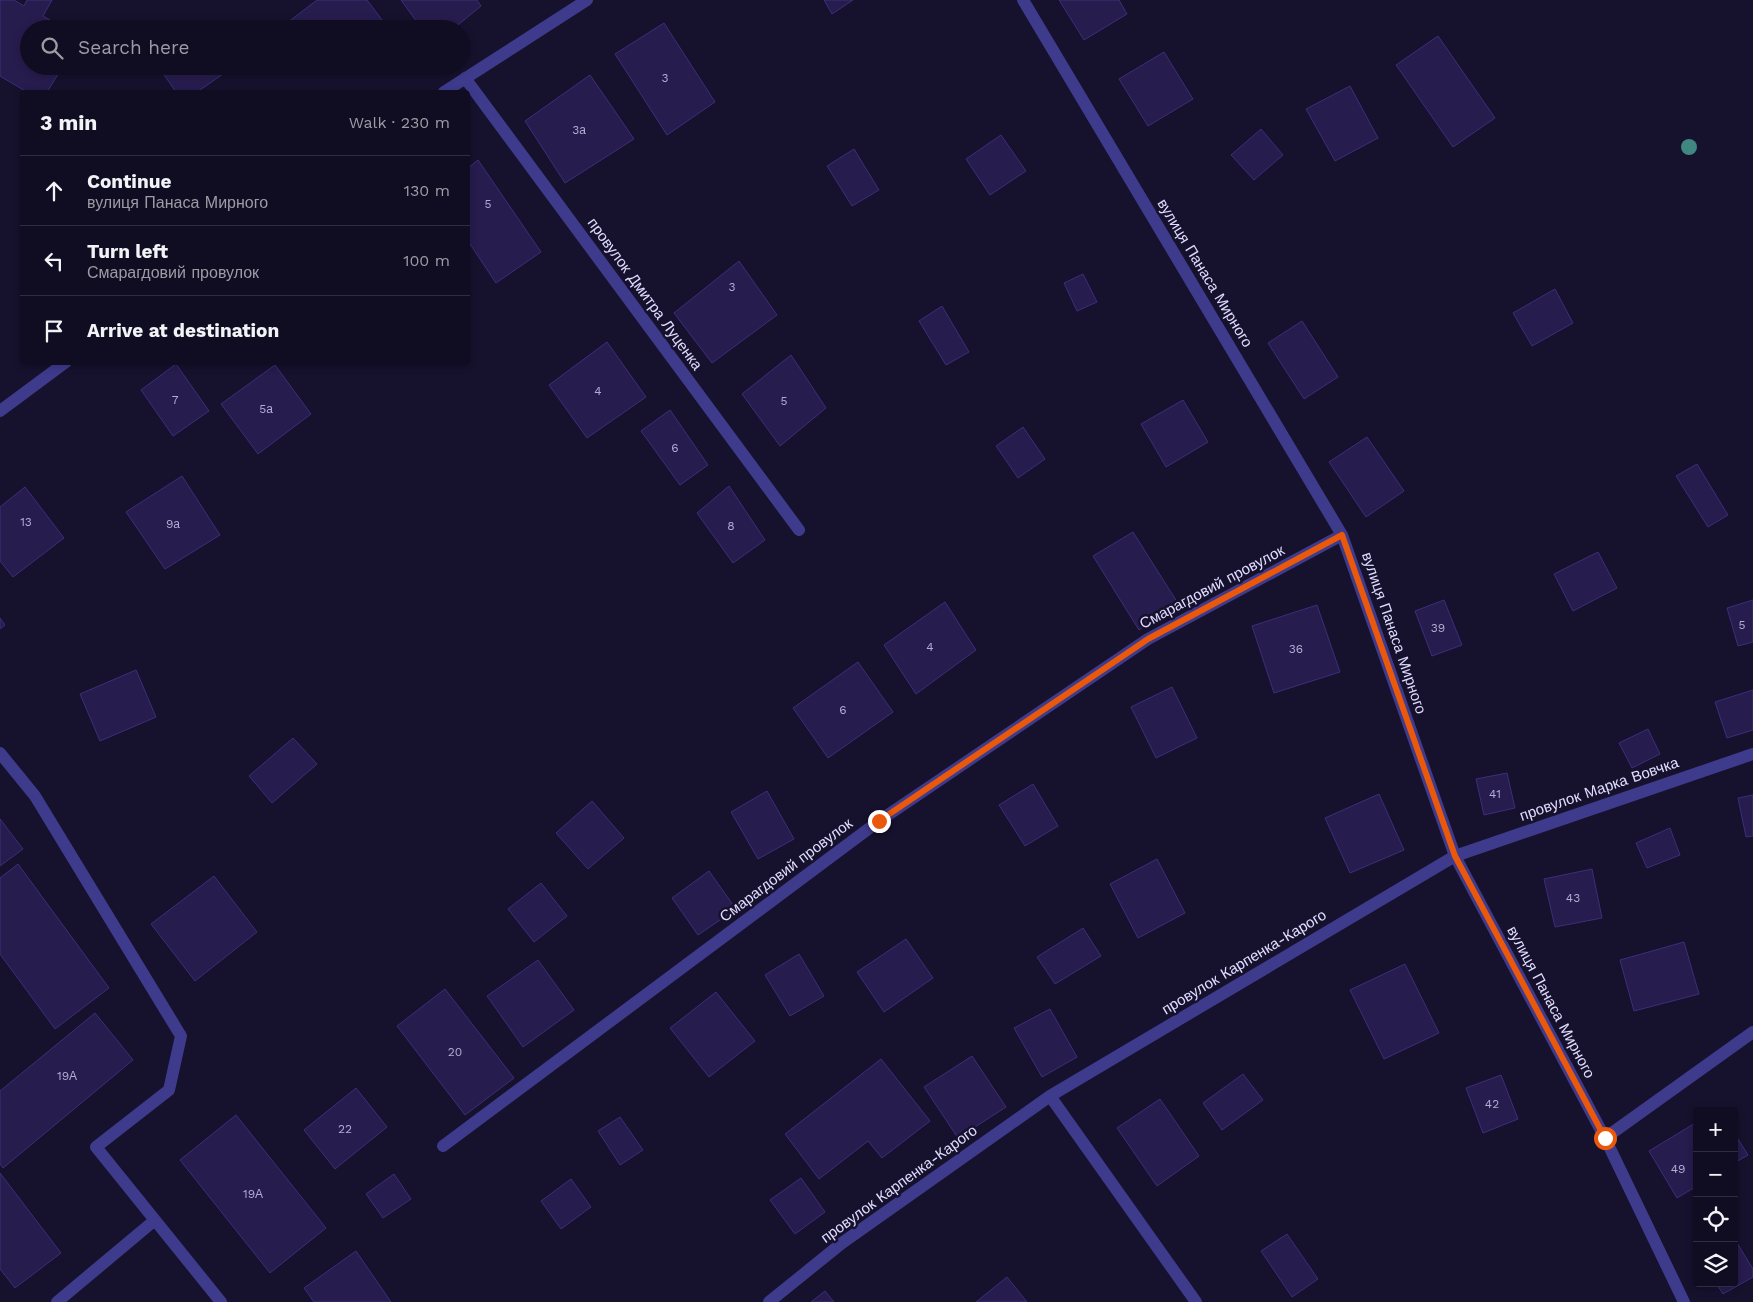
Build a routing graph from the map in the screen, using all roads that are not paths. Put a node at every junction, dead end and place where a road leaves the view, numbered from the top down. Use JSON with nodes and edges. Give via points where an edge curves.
{"nodes":[{"id":1,"x":587,"y":0,"type":"edge"},
{"id":2,"x":1023,"y":0,"type":"edge"},
{"id":3,"x":470,"y":75,"type":"edge"},
{"id":4,"x":470,"y":75,"type":"edge"},
{"id":5,"x":465,"y":78,"type":"junction"},
{"id":6,"x":447,"y":90,"type":"edge"},
{"id":7,"x":62,"y":365,"type":"edge"},
{"id":8,"x":0,"y":412,"type":"edge"},
{"id":9,"x":799,"y":530,"type":"dead end"},
{"id":10,"x":1342,"y":535,"type":"junction"},
{"id":11,"x":0,"y":753,"type":"edge"},
{"id":12,"x":1753,"y":754,"type":"edge"},
{"id":13,"x":1455,"y":856,"type":"junction"},
{"id":14,"x":1753,"y":1032,"type":"edge"},
{"id":15,"x":1050,"y":1096,"type":"junction"},
{"id":16,"x":1605,"y":1138,"type":"junction"},
{"id":17,"x":443,"y":1146,"type":"dead end"},
{"id":18,"x":155,"y":1220,"type":"junction"},
{"id":19,"x":57,"y":1302,"type":"edge"},
{"id":20,"x":221,"y":1302,"type":"edge"},
{"id":21,"x":769,"y":1302,"type":"edge"},
{"id":22,"x":1196,"y":1302,"type":"edge"},
{"id":23,"x":1684,"y":1302,"type":"edge"}],
"edges":[{"from":1,"to":3,"type":"street"},
{"from":2,"to":10,"type":"street","name":"вулиця Панаса Мирного"},
{"from":4,"to":5,"type":"street"},
{"from":5,"to":6,"type":"street"},
{"from":5,"to":9,"type":"street","name":"провулок Дмитра Луценка"},
{"from":7,"to":8,"type":"street"},
{"from":10,"to":13,"type":"street","name":"вулиця Панаса Мирного"},
{"from":10,"to":17,"type":"street","name":"Смарагдовий провулок","via":[[1148,639],[887,816]]},
{"from":11,"to":18,"type":"street","via":[[35,796],[181,1036],[169,1090],[96,1147]]},
{"from":12,"to":13,"type":"street","name":"провулок Марка Вовчка"},
{"from":13,"to":15,"type":"street","name":"провулок Карпенка-Карого"},
{"from":13,"to":16,"type":"street","name":"вулиця Панаса Мирного"},
{"from":14,"to":16,"type":"street"},
{"from":15,"to":21,"type":"street","name":"провулок Карпенка-Карого","via":[[842,1243]]},
{"from":15,"to":22,"type":"street"},
{"from":16,"to":23,"type":"street","name":"вулиця Панаса Мирного"},
{"from":18,"to":19,"type":"street"},
{"from":18,"to":20,"type":"street"}]}
